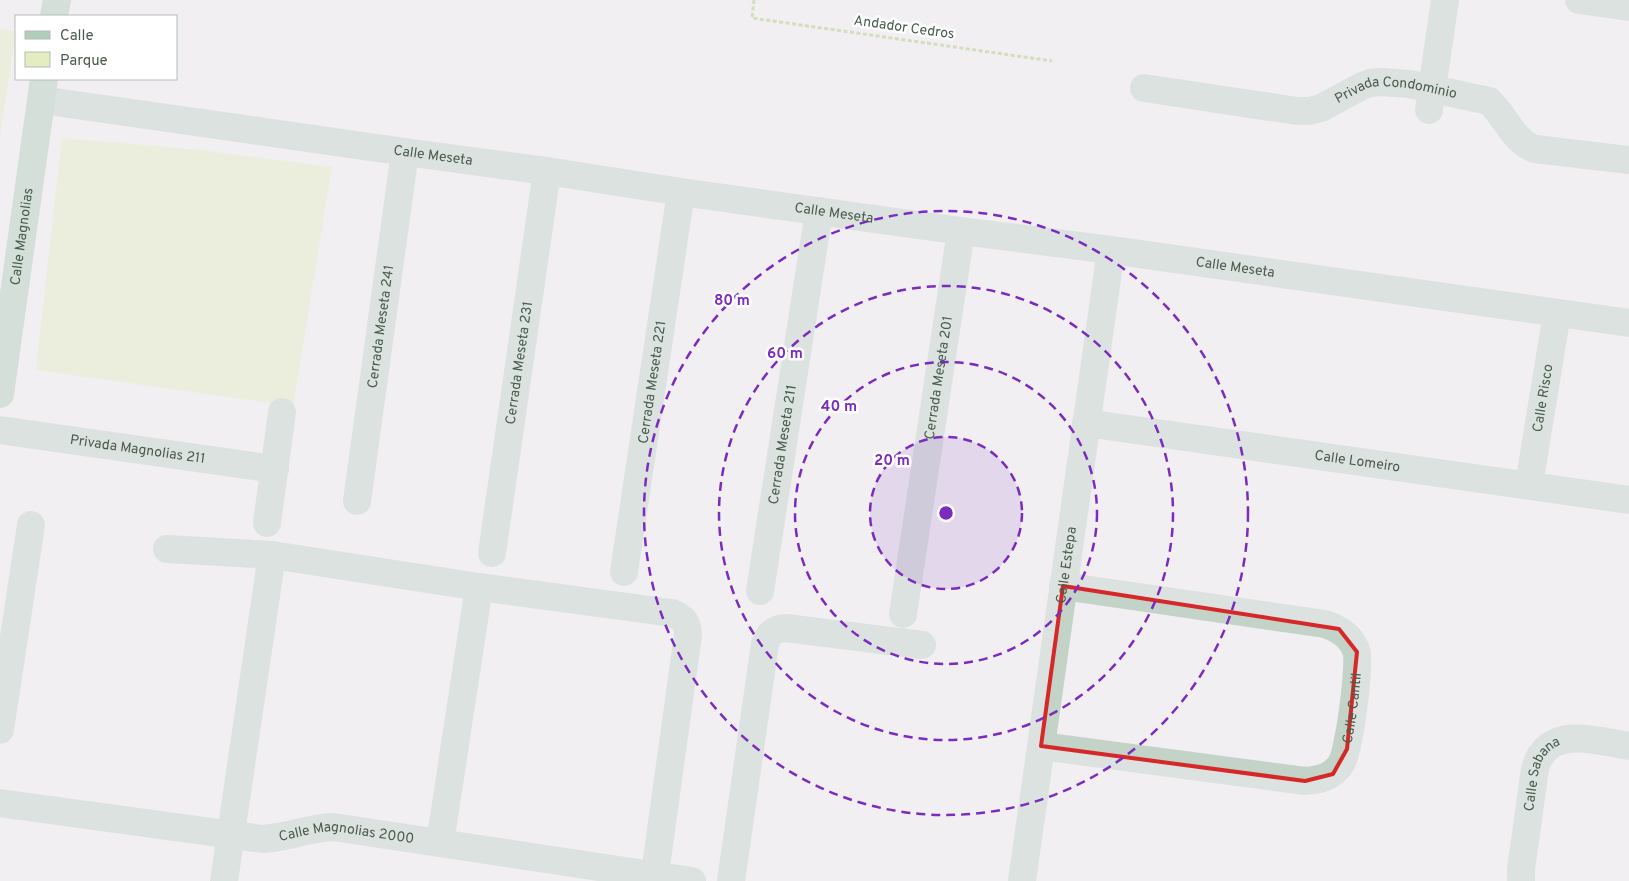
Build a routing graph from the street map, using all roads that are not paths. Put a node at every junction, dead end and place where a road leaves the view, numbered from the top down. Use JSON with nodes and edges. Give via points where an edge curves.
{"nodes":[{"id":1,"x":57,"y":0,"type":"edge"},
{"id":2,"x":1445,"y":0,"type":"edge"},
{"id":3,"x":1578,"y":0,"type":"edge"},
{"id":4,"x":1629,"y":7,"type":"edge"},
{"id":5,"x":54,"y":15,"type":"edge"},
{"id":6,"x":1144,"y":88,"type":"dead end"},
{"id":7,"x":43,"y":90,"type":"edge"},
{"id":8,"x":1430,"y":100,"type":"junction"},
{"id":9,"x":405,"y":152,"type":"junction"},
{"id":10,"x":1629,"y":160,"type":"edge"},
{"id":11,"x":547,"y":171,"type":"junction"},
{"id":12,"x":681,"y":192,"type":"junction"},
{"id":13,"x":819,"y":211,"type":"junction"},
{"id":14,"x":961,"y":231,"type":"junction"},
{"id":15,"x":1111,"y":250,"type":"junction"},
{"id":16,"x":1557,"y":313,"type":"junction"},
{"id":17,"x":1629,"y":323,"type":"edge"},
{"id":18,"x":0,"y":394,"type":"edge"},
{"id":19,"x":282,"y":412,"type":"dead end"},
{"id":20,"x":1086,"y":423,"type":"junction"},
{"id":21,"x":0,"y":430,"type":"edge"},
{"id":22,"x":275,"y":469,"type":"junction"},
{"id":23,"x":1530,"y":485,"type":"junction"},
{"id":24,"x":1629,"y":500,"type":"edge"},
{"id":25,"x":358,"y":501,"type":"dead end"},
{"id":26,"x":267,"y":523,"type":"dead end"},
{"id":27,"x":31,"y":526,"type":"dead end"},
{"id":28,"x":167,"y":549,"type":"dead end"},
{"id":29,"x":492,"y":553,"type":"dead end"},
{"id":30,"x":272,"y":555,"type":"junction"},
{"id":31,"x":624,"y":572,"type":"dead end"},
{"id":32,"x":1063,"y":586,"type":"junction"},
{"id":33,"x":479,"y":587,"type":"junction"},
{"id":34,"x":760,"y":591,"type":"dead end"},
{"id":35,"x":903,"y":614,"type":"dead end"},
{"id":36,"x":922,"y":646,"type":"dead end"},
{"id":37,"x":0,"y":730,"type":"edge"},
{"id":38,"x":1041,"y":746,"type":"junction"},
{"id":39,"x":1629,"y":746,"type":"edge"},
{"id":40,"x":0,"y":803,"type":"edge"},
{"id":41,"x":230,"y":835,"type":"junction"},
{"id":42,"x":440,"y":843,"type":"junction"},
{"id":43,"x":654,"y":878,"type":"edge"},
{"id":44,"x":224,"y":881,"type":"edge"},
{"id":45,"x":692,"y":881,"type":"edge"},
{"id":46,"x":731,"y":881,"type":"edge"},
{"id":47,"x":1022,"y":881,"type":"edge"},
{"id":48,"x":1522,"y":881,"type":"edge"}],
"edges":[{"from":1,"to":5,"type":"main road"},
{"from":2,"to":8,"type":"street"},
{"from":3,"to":4,"type":"street"},
{"from":6,"to":8,"type":"street","name":"Privada Condominio","via":[[1297,111],[1321,108],[1370,83],[1409,84]]},
{"from":7,"to":9,"type":"street","name":"Calle Meseta"},
{"from":7,"to":18,"type":"main road","name":"Calle Magnolias"},
{"from":8,"to":10,"type":"street","name":"Privada Condominio","via":[[1489,101],[1526,146]]},
{"from":9,"to":11,"type":"street","name":"Calle Meseta"},
{"from":9,"to":25,"type":"street","name":"Cerrada Meseta 241"},
{"from":11,"to":12,"type":"street","name":"Calle Meseta"},
{"from":11,"to":29,"type":"street","name":"Cerrada Meseta 231"},
{"from":12,"to":13,"type":"street","name":"Calle Meseta"},
{"from":12,"to":31,"type":"street","name":"Cerrada Meseta 221"},
{"from":13,"to":14,"type":"street","name":"Calle Meseta"},
{"from":13,"to":34,"type":"street","name":"Cerrada Meseta 211"},
{"from":14,"to":15,"type":"street","name":"Calle Meseta"},
{"from":14,"to":35,"type":"street","name":"Cerrada Meseta 201"},
{"from":15,"to":16,"type":"street","name":"Calle Meseta"},
{"from":15,"to":20,"type":"street","name":"Calle Estepa"},
{"from":16,"to":17,"type":"street","name":"Calle Meseta"},
{"from":16,"to":23,"type":"street","name":"Calle Risco"},
{"from":19,"to":22,"type":"street"},
{"from":20,"to":23,"type":"street","name":"Calle Lomeiro"},
{"from":20,"to":32,"type":"street","name":"Calle Estepa"},
{"from":21,"to":22,"type":"street","name":"Privada Magnolias 211"},
{"from":22,"to":26,"type":"street"},
{"from":23,"to":24,"type":"street","name":"Calle Lomeiro"},
{"from":27,"to":37,"type":"street"},
{"from":28,"to":30,"type":"street"},
{"from":30,"to":33,"type":"street"},
{"from":30,"to":41,"type":"street"},
{"from":32,"to":38,"type":"street","name":"Calle Estepa"},
{"from":32,"to":38,"type":"street","name":"Calle Cantil","via":[[1325,624],[1339,629],[1357,652],[1358,667],[1347,749],[1333,774],[1305,781]]},
{"from":33,"to":42,"type":"street"},
{"from":33,"to":43,"type":"street","via":[[672,613],[685,621],[688,635]]},
{"from":36,"to":46,"type":"street","via":[[786,628],[772,632],[765,644]]},
{"from":38,"to":47,"type":"street","name":"Calle Estepa"},
{"from":39,"to":48,"type":"street","name":"Calle Sabana","via":[[1564,738],[1540,755],[1531,796]]},
{"from":40,"to":41,"type":"street","name":"Calle Magnolias 2000"},
{"from":41,"to":42,"type":"street","name":"Calle Magnolias 2000","via":[[274,839],[333,827]]},
{"from":41,"to":44,"type":"street"},
{"from":42,"to":43,"type":"street","name":"Calle Magnolias 2000"},
{"from":43,"to":45,"type":"street","name":"Calle Magnolias 2000"}]}
